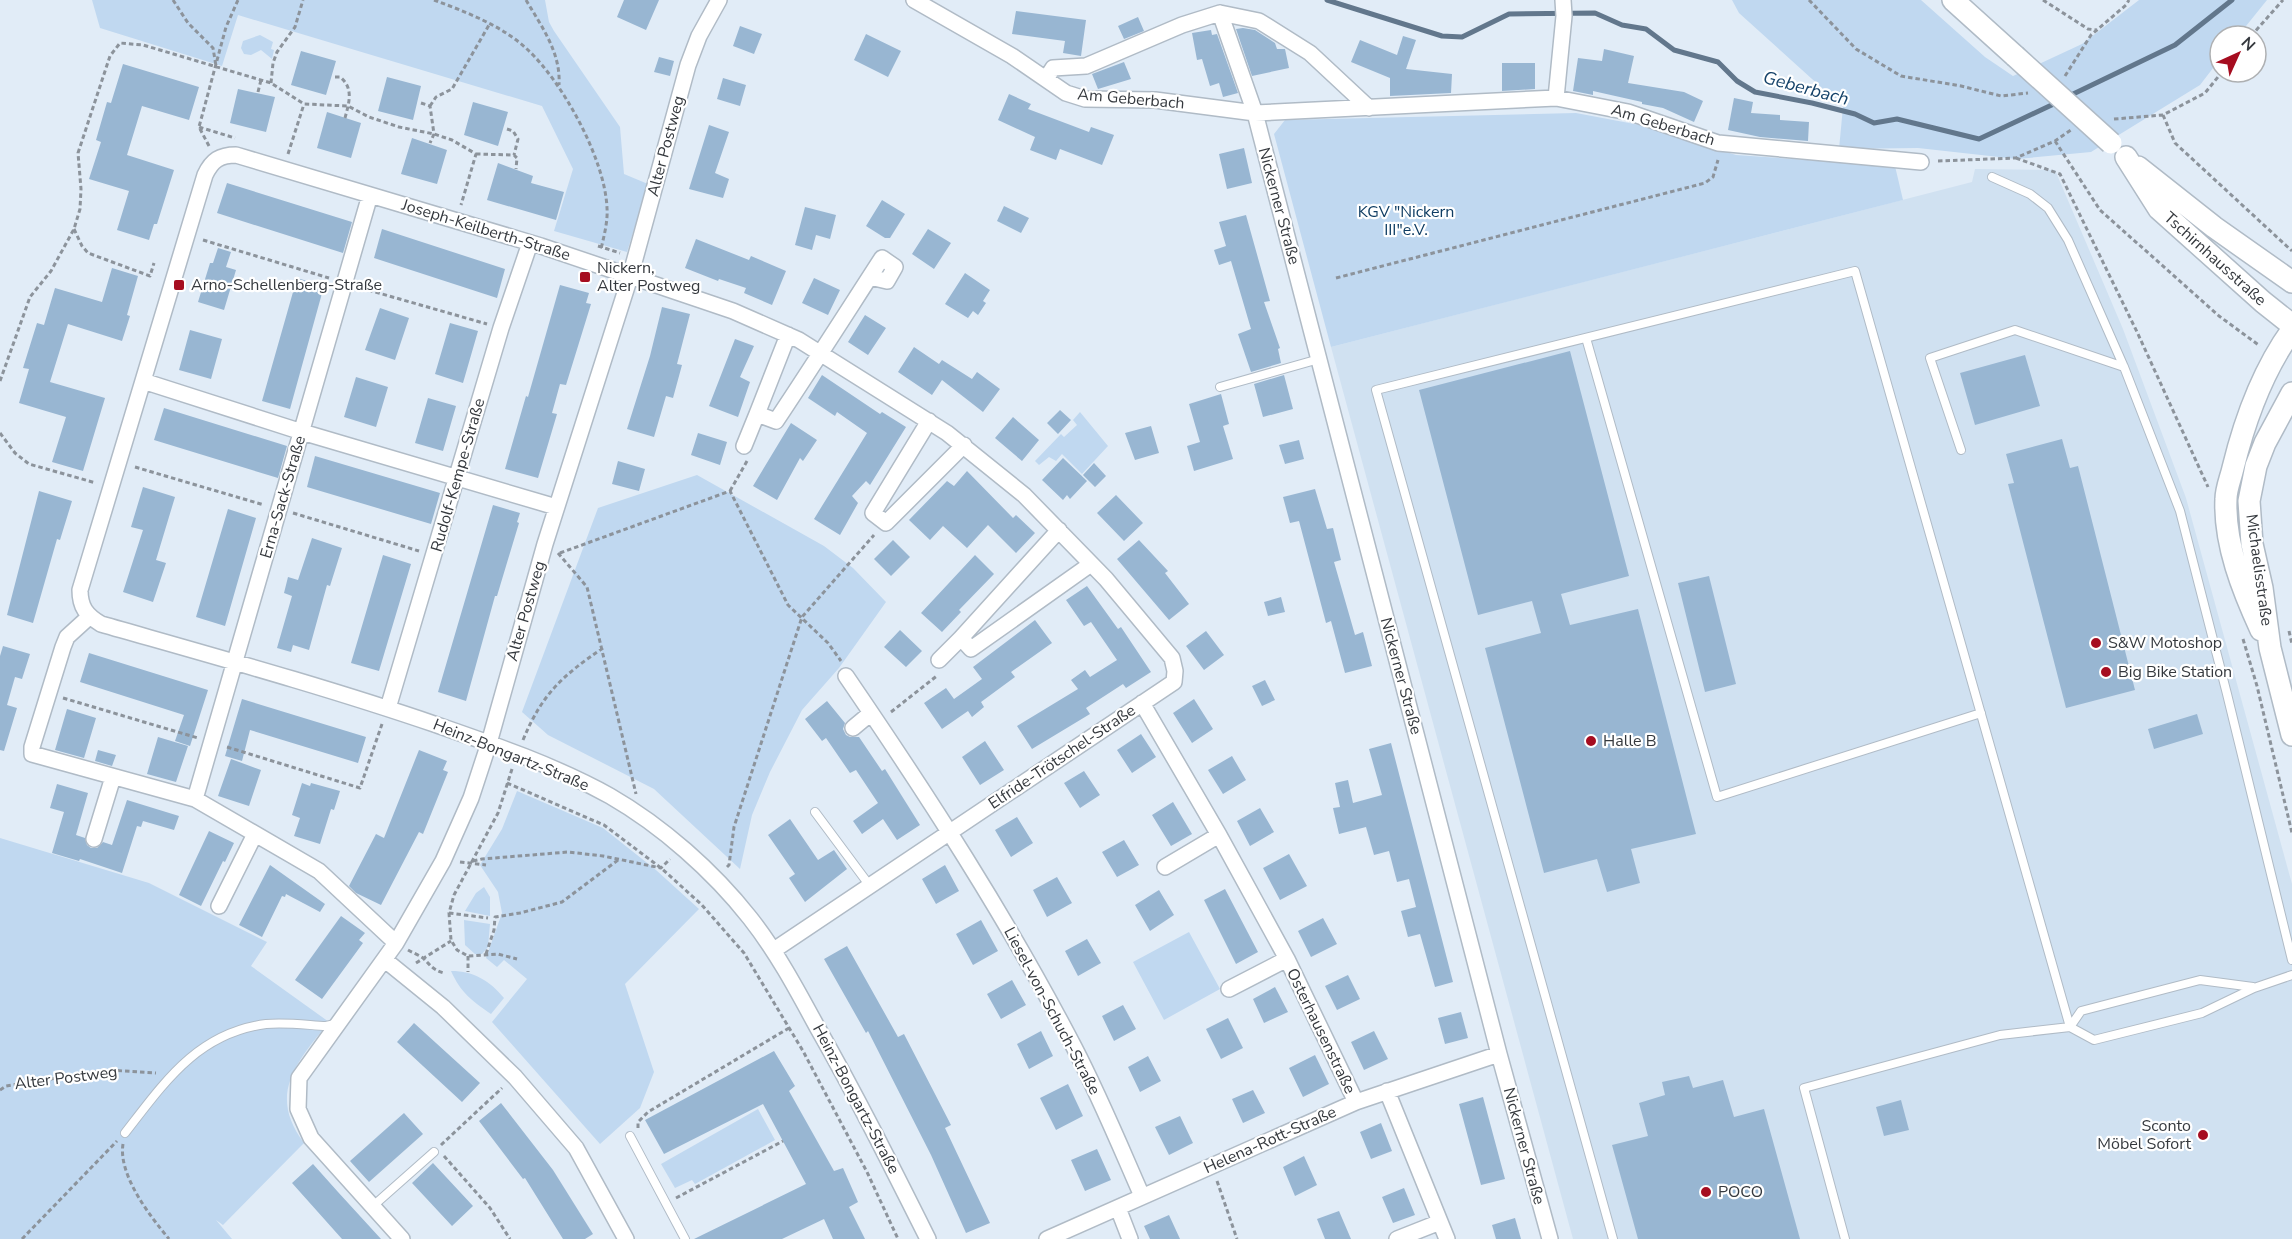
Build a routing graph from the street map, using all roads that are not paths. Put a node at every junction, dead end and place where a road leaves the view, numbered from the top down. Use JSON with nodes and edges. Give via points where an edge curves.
{"nodes":[{"id":1,"x":719,"y":0,"type":"edge"},
{"id":2,"x":914,"y":0,"type":"edge"},
{"id":3,"x":1953,"y":0,"type":"edge"},
{"id":4,"x":1564,"y":7,"type":"edge"},
{"id":5,"x":1220,"y":13,"type":"junction"},
{"id":6,"x":1046,"y":79,"type":"junction"},
{"id":7,"x":1556,"y":98,"type":"junction"},
{"id":8,"x":1369,"y":108,"type":"junction"},
{"id":9,"x":1255,"y":113,"type":"junction"},
{"id":10,"x":2118,"y":150,"type":"junction"},
{"id":11,"x":1921,"y":162,"type":"road end"},
{"id":12,"x":1992,"y":177,"type":"dead end"},
{"id":13,"x":370,"y":195,"type":"junction"},
{"id":14,"x":530,"y":243,"type":"junction"},
{"id":15,"x":630,"y":276,"type":"junction"},
{"id":16,"x":870,"y":277,"type":"dead end"},
{"id":17,"x":2292,"y":282,"type":"edge"},
{"id":18,"x":2292,"y":328,"type":"edge"},
{"id":19,"x":788,"y":335,"type":"junction"},
{"id":20,"x":1586,"y":338,"type":"junction"},
{"id":21,"x":820,"y":353,"type":"junction"},
{"id":22,"x":1319,"y":359,"type":"junction"},
{"id":23,"x":2124,"y":367,"type":"junction"},
{"id":24,"x":142,"y":381,"type":"junction"},
{"id":25,"x":1220,"y":387,"type":"dead end"},
{"id":26,"x":2292,"y":393,"type":"edge"},
{"id":27,"x":757,"y":414,"type":"junction"},
{"id":28,"x":929,"y":421,"type":"junction"},
{"id":29,"x":302,"y":432,"type":"junction"},
{"id":30,"x":964,"y":445,"type":"junction"},
{"id":31,"x":744,"y":446,"type":"dead end"},
{"id":32,"x":1961,"y":450,"type":"dead end"},
{"id":33,"x":457,"y":477,"type":"junction"},
{"id":34,"x":556,"y":507,"type":"junction"},
{"id":35,"x":1059,"y":530,"type":"junction"},
{"id":36,"x":1091,"y":564,"type":"junction"},
{"id":37,"x":89,"y":617,"type":"junction"},
{"id":38,"x":961,"y":638,"type":"junction"},
{"id":39,"x":2270,"y":648,"type":"junction"},
{"id":40,"x":235,"y":663,"type":"junction"},
{"id":41,"x":939,"y":667,"type":"road end"},
{"id":42,"x":846,"y":676,"type":"road end"},
{"id":43,"x":1174,"y":681,"type":"joint"},
{"id":44,"x":1142,"y":703,"type":"junction"},
{"id":45,"x":388,"y":708,"type":"junction"},
{"id":46,"x":1981,"y":713,"type":"junction"},
{"id":47,"x":874,"y":718,"type":"junction"},
{"id":48,"x":853,"y":728,"type":"dead end"},
{"id":49,"x":2292,"y":735,"type":"edge"},
{"id":50,"x":489,"y":743,"type":"junction"},
{"id":51,"x":113,"y":777,"type":"junction"},
{"id":52,"x":195,"y":800,"type":"junction"},
{"id":53,"x":815,"y":812,"type":"dead end"},
{"id":54,"x":951,"y":832,"type":"junction"},
{"id":55,"x":255,"y":834,"type":"junction"},
{"id":56,"x":1219,"y":835,"type":"junction"},
{"id":57,"x":94,"y":839,"type":"dead end"},
{"id":58,"x":1164,"y":867,"type":"dead end"},
{"id":59,"x":870,"y":886,"type":"junction"},
{"id":60,"x":219,"y":906,"type":"dead end"},
{"id":61,"x":396,"y":943,"type":"junction"},
{"id":62,"x":774,"y":950,"type":"junction"},
{"id":63,"x":1287,"y":959,"type":"junction"},
{"id":64,"x":385,"y":960,"type":"junction"},
{"id":65,"x":2292,"y":960,"type":"edge"},
{"id":66,"x":2292,"y":975,"type":"edge"},
{"id":67,"x":2254,"y":988,"type":"junction"},
{"id":68,"x":1229,"y":989,"type":"dead end"},
{"id":69,"x":339,"y":1023,"type":"junction"},
{"id":70,"x":2070,"y":1027,"type":"junction"},
{"id":71,"x":1499,"y":1054,"type":"junction"},
{"id":72,"x":1387,"y":1091,"type":"junction"},
{"id":73,"x":1356,"y":1102,"type":"junction"},
{"id":74,"x":124,"y":1133,"type":"road end"},
{"id":75,"x":631,"y":1137,"type":"road end"},
{"id":76,"x":438,"y":1150,"type":"road end"},
{"id":77,"x":1142,"y":1196,"type":"junction"},
{"id":78,"x":373,"y":1206,"type":"junction"},
{"id":79,"x":1118,"y":1209,"type":"junction"},
{"id":80,"x":1440,"y":1222,"type":"junction"},
{"id":81,"x":402,"y":1239,"type":"edge"},
{"id":82,"x":626,"y":1239,"type":"edge"},
{"id":83,"x":686,"y":1239,"type":"edge"},
{"id":84,"x":928,"y":1239,"type":"edge"},
{"id":85,"x":1047,"y":1239,"type":"edge"},
{"id":86,"x":1130,"y":1239,"type":"edge"},
{"id":87,"x":1397,"y":1239,"type":"edge"},
{"id":88,"x":1447,"y":1239,"type":"edge"},
{"id":89,"x":1550,"y":1239,"type":"edge"},
{"id":90,"x":1613,"y":1239,"type":"edge"},
{"id":91,"x":1845,"y":1239,"type":"edge"}],
"edges":[{"from":1,"to":15,"type":"street","name":"Alter Postweg","via":[[688,65]]},
{"from":2,"to":6,"type":"street","name":"Am Geberbach"},
{"from":3,"to":10,"type":"street","name":"Tschirnhausstraße","bridge":true},
{"from":4,"to":7,"type":"street"},
{"from":5,"to":6,"type":"street","name":"Am Geberbach","via":[[1086,66],[1053,68]]},
{"from":5,"to":8,"type":"street","name":"Am Geberbach","via":[[1259,21],[1302,48]]},
{"from":5,"to":9,"type":"street"},
{"from":6,"to":9,"type":"street","name":"Am Geberbach","via":[[1066,93],[1085,99],[1155,99]]},
{"from":7,"to":8,"type":"street","name":"Am Geberbach"},
{"from":7,"to":11,"type":"street","name":"Am Geberbach","via":[[1628,112],[1718,143]]},
{"from":8,"to":9,"type":"street","name":"Am Geberbach"},
{"from":9,"to":22,"type":"street","name":"Nickerner Straße"},
{"from":10,"to":17,"type":"street","name":"Tschirnhausstraße","via":[[2214,227]]},
{"from":10,"to":18,"type":"street","name":"Tschirnhausstraße","via":[[2159,210]]},
{"from":12,"to":23,"type":"lane","via":[[2030,194],[2048,208],[2068,240]]},
{"from":13,"to":14,"type":"street","name":"Joseph-Keilberth-Straße"},
{"from":13,"to":24,"type":"street","name":"Joseph-Keilberth-Straße","via":[[236,154],[216,159],[205,175]]},
{"from":13,"to":29,"type":"street","name":"Erna-Sack-Straße"},
{"from":14,"to":15,"type":"street","name":"Joseph-Keilberth-Straße"},
{"from":14,"to":33,"type":"street","name":"Rudolf-Kempe-Straße"},
{"from":15,"to":19,"type":"street","name":"Joseph-Keilberth-Straße","via":[[733,311]]},
{"from":15,"to":34,"type":"street","name":"Alter Postweg"},
{"from":16,"to":21,"type":"street"},
{"from":18,"to":39,"type":"street","name":"Michaelisstraße","via":[[2275,354],[2242,432],[2226,498],[2231,545],[2244,594]]},
{"from":19,"to":21,"type":"street","name":"Joseph-Keilberth-Straße"},
{"from":19,"to":27,"type":"street"},
{"from":20,"to":46,"type":"lane","via":[[1855,271]]},
{"from":20,"to":46,"type":"lane","via":[[1717,797]]},
{"from":20,"to":90,"type":"lane","via":[[1376,390]]},
{"from":21,"to":27,"type":"street","via":[[776,421]]},
{"from":21,"to":28,"type":"street","name":"Joseph-Keilberth-Straße"},
{"from":22,"to":25,"type":"lane"},
{"from":22,"to":71,"type":"street","name":"Nickerner Straße"},
{"from":23,"to":32,"type":"lane","via":[[2015,330],[1930,358]]},
{"from":23,"to":65,"type":"lane","via":[[2180,511]]},
{"from":24,"to":29,"type":"street"},
{"from":24,"to":37,"type":"street","via":[[80,590],[80,600]]},
{"from":26,"to":39,"type":"street","name":"Michaelisstraße","via":[[2256,465],[2249,501],[2252,544]]},
{"from":27,"to":31,"type":"street"},
{"from":28,"to":30,"type":"street","name":"Joseph-Keilberth-Straße"},
{"from":28,"to":30,"type":"street","via":[[873,513],[886,523]]},
{"from":29,"to":33,"type":"street"},
{"from":29,"to":40,"type":"street","name":"Erna-Sack-Straße"},
{"from":30,"to":35,"type":"street","name":"Joseph-Keilberth-Straße"},
{"from":33,"to":34,"type":"street"},
{"from":33,"to":45,"type":"street","name":"Rudolf-Kempe-Straße"},
{"from":34,"to":50,"type":"street","name":"Alter Postweg"},
{"from":35,"to":36,"type":"street","name":"Joseph-Keilberth-Straße"},
{"from":35,"to":38,"type":"street"},
{"from":36,"to":38,"type":"street","via":[[971,649]]},
{"from":36,"to":43,"type":"street","name":"Joseph-Keilberth-Straße","via":[[1172,658]]},
{"from":37,"to":40,"type":"street","name":"Heinz-Bongartz-Straße","via":[[101,624]]},
{"from":37,"to":51,"type":"street","via":[[67,637],[32,754]]},
{"from":38,"to":41,"type":"street"},
{"from":39,"to":49,"type":"street","name":"Michaelisstraße"},
{"from":40,"to":45,"type":"street","name":"Heinz-Bongartz-Straße"},
{"from":40,"to":52,"type":"street","name":"Erna-Sack-Straße"},
{"from":42,"to":47,"type":"street"},
{"from":43,"to":44,"type":"street","name":"Elfride-Trötschel-Straße"},
{"from":44,"to":54,"type":"street","name":"Elfride-Trötschel-Straße"},
{"from":44,"to":56,"type":"street","name":"Osterhausenstraße"},
{"from":45,"to":50,"type":"street","name":"Heinz-Bongartz-Straße"},
{"from":46,"to":70,"type":"lane"},
{"from":47,"to":48,"type":"street"},
{"from":47,"to":54,"type":"street"},
{"from":50,"to":61,"type":"street","name":"Alter Postweg","via":[[471,798],[443,861]]},
{"from":50,"to":62,"type":"street","name":"Heinz-Bongartz-Straße","via":[[577,779],[641,816],[716,880]]},
{"from":51,"to":52,"type":"street"},
{"from":51,"to":57,"type":"street"},
{"from":52,"to":55,"type":"street"},
{"from":53,"to":59,"type":"lane"},
{"from":54,"to":59,"type":"street","name":"Elfride-Trötschel-Straße"},
{"from":54,"to":77,"type":"street","name":"Liesel-von-Schuch-Straße","via":[[1075,1048]]},
{"from":55,"to":60,"type":"street"},
{"from":55,"to":61,"type":"street","via":[[319,871]]},
{"from":56,"to":58,"type":"street"},
{"from":56,"to":63,"type":"street","name":"Osterhausenstraße"},
{"from":59,"to":62,"type":"street","name":"Elfride-Trötschel-Straße"},
{"from":61,"to":64,"type":"street","name":"Alter Postweg"},
{"from":62,"to":84,"type":"street","name":"Heinz-Bongartz-Straße","via":[[862,1106]]},
{"from":63,"to":68,"type":"street","name":"Osterhausenstraße"},
{"from":63,"to":73,"type":"street","name":"Osterhausenstraße"},
{"from":64,"to":69,"type":"street","name":"Alter Postweg"},
{"from":64,"to":82,"type":"street","via":[[461,1024],[546,1112],[576,1148]]},
{"from":66,"to":67,"type":"lane"},
{"from":67,"to":70,"type":"lane","via":[[2202,1013],[2094,1040]]},
{"from":67,"to":70,"type":"lane","via":[[2200,980],[2081,1011]]},
{"from":69,"to":74,"type":"lane","via":[[267,1024],[211,1041],[170,1075]]},
{"from":69,"to":78,"type":"street","name":"Alter Postweg","via":[[299,1078],[297,1109],[311,1138]]},
{"from":70,"to":91,"type":"lane","via":[[2000,1035],[1804,1088]]},
{"from":71,"to":72,"type":"street","name":"Helena-Rott-Straße"},
{"from":71,"to":89,"type":"street","name":"Nickerner Straße"},
{"from":72,"to":73,"type":"street","name":"Helena-Rott-Straße"},
{"from":72,"to":80,"type":"street"},
{"from":73,"to":77,"type":"street","name":"Helena-Rott-Straße"},
{"from":75,"to":83,"type":"lane"},
{"from":76,"to":78,"type":"lane"},
{"from":77,"to":79,"type":"street","name":"Helena-Rott-Straße"},
{"from":78,"to":81,"type":"street","name":"Alter Postweg"},
{"from":79,"to":85,"type":"street","name":"Helena-Rott-Straße"},
{"from":79,"to":86,"type":"street"},
{"from":80,"to":87,"type":"street"},
{"from":80,"to":88,"type":"street"}]}
